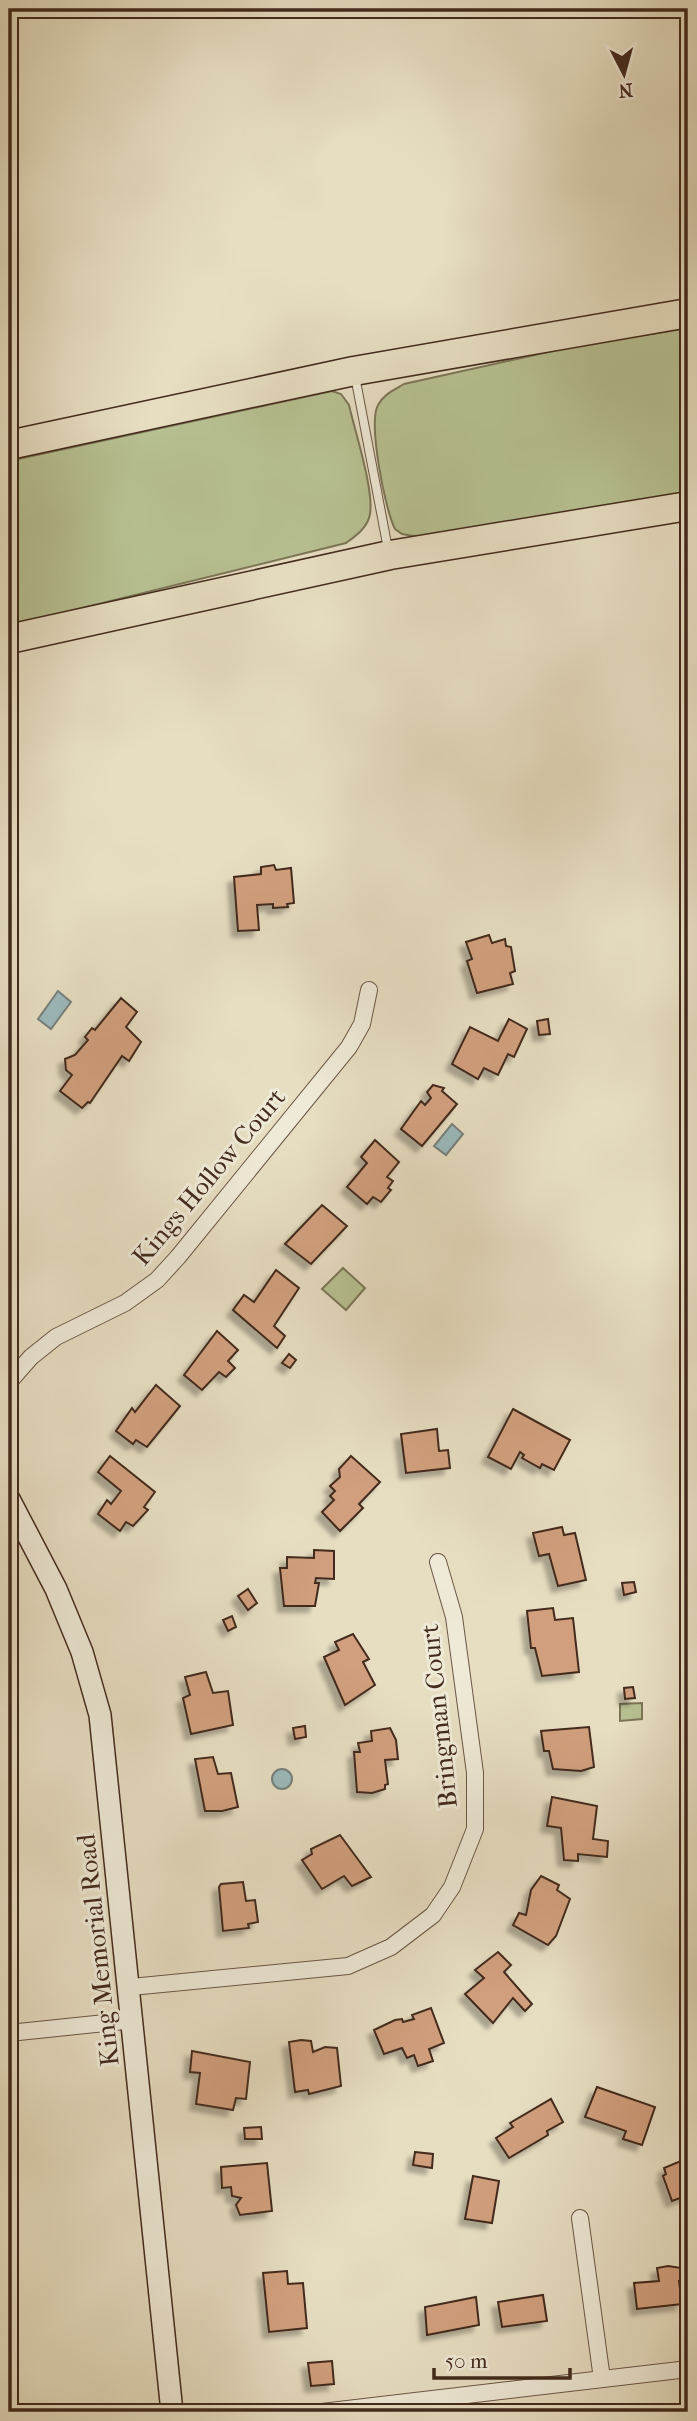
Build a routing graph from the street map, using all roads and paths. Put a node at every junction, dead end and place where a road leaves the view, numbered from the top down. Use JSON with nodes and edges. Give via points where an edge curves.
{"nodes":[{"id":1,"x":688,"y":313,"type":"edge"},
{"id":2,"x":354,"y":371,"type":"junction"},
{"id":3,"x":9,"y":445,"type":"edge"},
{"id":4,"x":688,"y":506,"type":"edge"},
{"id":5,"x":390,"y":555,"type":"junction"},
{"id":6,"x":9,"y":639,"type":"edge"},
{"id":7,"x":369,"y":990,"type":"dead end"},
{"id":8,"x":9,"y":1382,"type":"edge"},
{"id":9,"x":9,"y":1499,"type":"edge"},
{"id":10,"x":438,"y":1562,"type":"dead end"},
{"id":11,"x":131,"y":1987,"type":"junction"},
{"id":12,"x":134,"y":2020,"type":"junction"},
{"id":13,"x":9,"y":2033,"type":"edge"},
{"id":14,"x":580,"y":2218,"type":"dead end"},
{"id":15,"x":688,"y":2369,"type":"edge"},
{"id":16,"x":602,"y":2379,"type":"junction"},
{"id":17,"x":172,"y":2412,"type":"edge"},
{"id":18,"x":322,"y":2412,"type":"edge"}],
"edges":[{"from":1,"to":2,"type":"highway"},
{"from":2,"to":3,"type":"highway"},
{"from":2,"to":5,"type":"lane"},
{"from":4,"to":5,"type":"highway"},
{"from":5,"to":6,"type":"highway"},
{"from":7,"to":8,"type":"street","name":"Kings Hollow Court","via":[[362,1024],[349,1047],[157,1280],[125,1303],[56,1337]]},
{"from":9,"to":11,"type":"street","name":"King Memorial Road","via":[[56,1589],[82,1652],[100,1715]]},
{"from":10,"to":11,"type":"street","name":"Bringman Court","via":[[454,1617],[475,1773],[475,1829],[452,1887],[433,1915],[391,1947],[348,1966]]},
{"from":11,"to":12,"type":"street","name":"King Memorial Road"},
{"from":12,"to":13,"type":"street"},
{"from":12,"to":17,"type":"street","name":"King Memorial Road"},
{"from":14,"to":16,"type":"street"},
{"from":15,"to":16,"type":"street"},
{"from":16,"to":18,"type":"street"}]}
